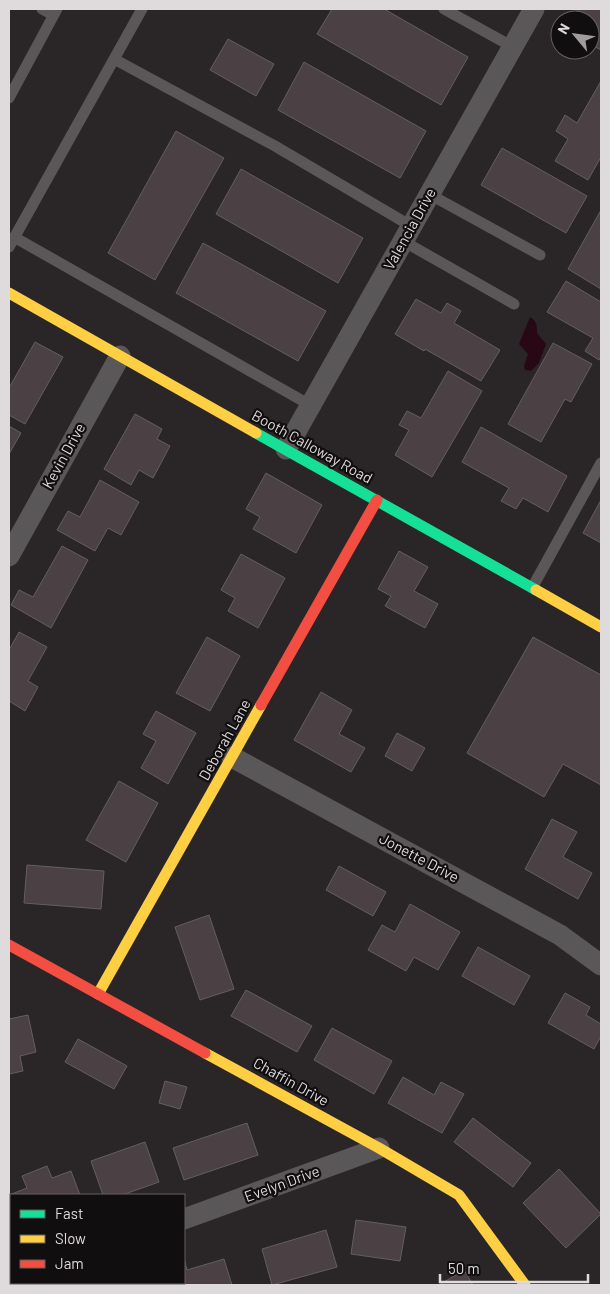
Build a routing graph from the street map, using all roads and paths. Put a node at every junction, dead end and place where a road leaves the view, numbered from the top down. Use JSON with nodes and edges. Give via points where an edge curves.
{"nodes":[{"id":1,"x":42,"y":9,"type":"edge"},
{"id":2,"x":142,"y":9,"type":"edge"},
{"id":3,"x":444,"y":9,"type":"edge"},
{"id":4,"x":534,"y":9,"type":"edge"},
{"id":5,"x":55,"y":12,"type":"edge"},
{"id":6,"x":512,"y":47,"type":"junction"},
{"id":7,"x":114,"y":59,"type":"junction"},
{"id":8,"x":9,"y":98,"type":"edge"},
{"id":9,"x":429,"y":194,"type":"junction"},
{"id":10,"x":407,"y":234,"type":"junction"},
{"id":11,"x":12,"y":242,"type":"edge"},
{"id":12,"x":540,"y":255,"type":"dead end"},
{"id":13,"x":9,"y":293,"type":"edge"},
{"id":14,"x":514,"y":304,"type":"dead end"},
{"id":15,"x":120,"y":356,"type":"junction"},
{"id":16,"x":310,"y":405,"type":"junction"},
{"id":17,"x":286,"y":449,"type":"junction"},
{"id":18,"x":601,"y":464,"type":"edge"},
{"id":19,"x":377,"y":500,"type":"junction"},
{"id":20,"x":9,"y":556,"type":"edge"},
{"id":21,"x":532,"y":588,"type":"junction"},
{"id":22,"x":601,"y":627,"type":"edge"},
{"id":23,"x":232,"y":757,"type":"junction"},
{"id":24,"x":11,"y":949,"type":"edge"},
{"id":25,"x":601,"y":965,"type":"edge"},
{"id":26,"x":98,"y":994,"type":"junction"},
{"id":27,"x":379,"y":1148,"type":"junction"},
{"id":28,"x":185,"y":1219,"type":"edge"},
{"id":29,"x":525,"y":1285,"type":"edge"}],
"edges":[{"from":1,"to":5,"type":"lane"},
{"from":2,"to":7,"type":"lane"},
{"from":3,"to":6,"type":"lane"},
{"from":4,"to":6,"type":"street","name":"Valencia Drive"},
{"from":5,"to":8,"type":"lane"},
{"from":6,"to":9,"type":"street","name":"Valencia Drive"},
{"from":7,"to":10,"type":"lane","via":[[275,146]]},
{"from":7,"to":11,"type":"lane"},
{"from":9,"to":10,"type":"street","name":"Valencia Drive"},
{"from":9,"to":12,"type":"lane"},
{"from":10,"to":14,"type":"lane"},
{"from":10,"to":16,"type":"street","name":"Valencia Drive"},
{"from":11,"to":16,"type":"lane"},
{"from":13,"to":15,"type":"street","name":"Booth Calloway Road"},
{"from":15,"to":17,"type":"street","name":"Booth Calloway Road"},
{"from":15,"to":20,"type":"street","name":"Kevin Drive"},
{"from":16,"to":17,"type":"street","name":"Valencia Drive"},
{"from":17,"to":19,"type":"street","name":"Booth Calloway Road"},
{"from":18,"to":21,"type":"lane"},
{"from":19,"to":21,"type":"street","name":"Booth Calloway Road"},
{"from":19,"to":23,"type":"street","name":"Deborah Lane"},
{"from":21,"to":22,"type":"street","name":"Booth Calloway Road"},
{"from":23,"to":25,"type":"street","name":"Jonette Drive","via":[[560,935]]},
{"from":23,"to":26,"type":"street","name":"Deborah Lane"},
{"from":24,"to":26,"type":"street","name":"Chaffin Drive"},
{"from":26,"to":27,"type":"street","name":"Chaffin Drive"},
{"from":27,"to":28,"type":"street","name":"Evelyn Drive"},
{"from":27,"to":29,"type":"street","name":"Chaffin Drive","via":[[459,1195]]}]}
